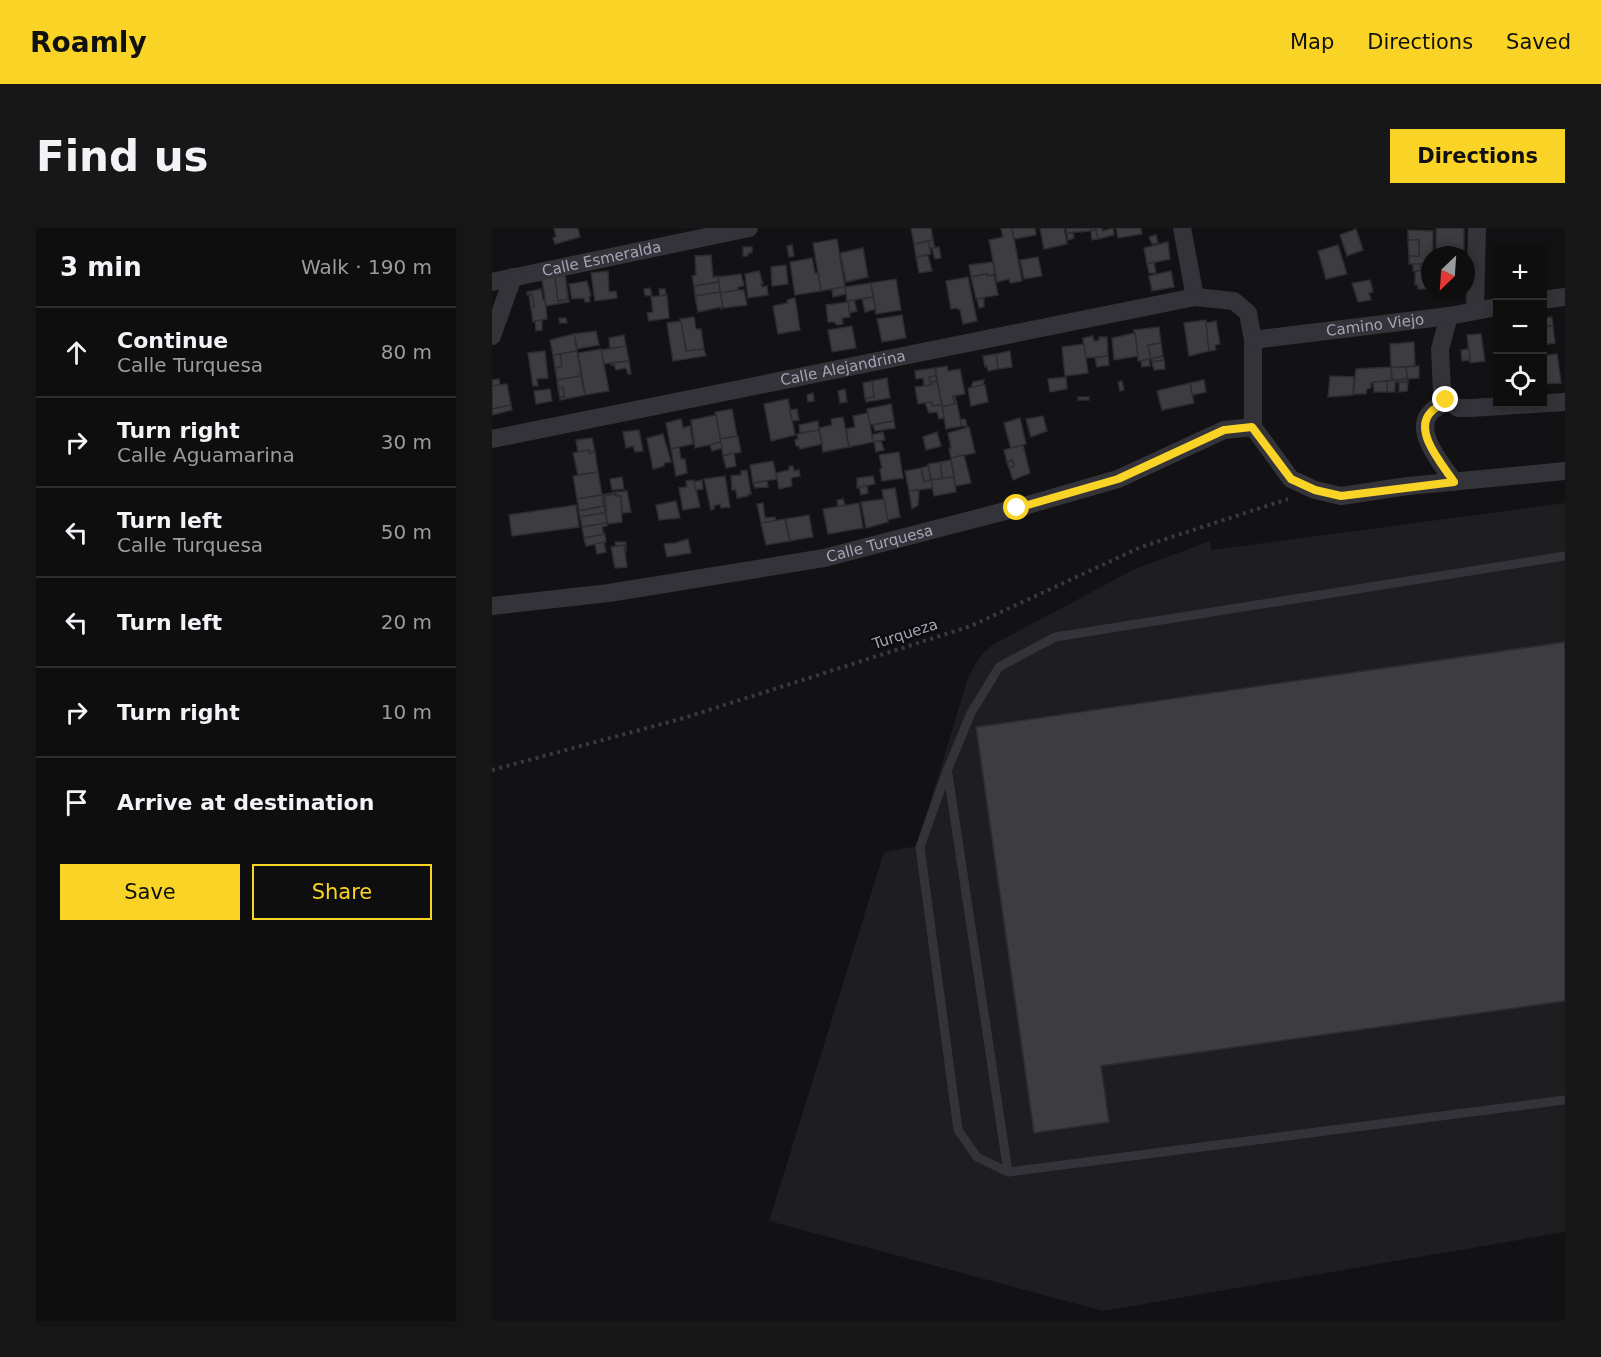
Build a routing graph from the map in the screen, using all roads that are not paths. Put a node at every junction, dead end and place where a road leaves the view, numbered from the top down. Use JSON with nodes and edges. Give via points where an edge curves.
{"nodes":[{"id":1,"x":749,"y":228,"type":"edge"},
{"id":2,"x":1182,"y":228,"type":"edge"},
{"id":3,"x":1477,"y":228,"type":"edge"},
{"id":4,"x":513,"y":277,"type":"junction"},
{"id":5,"x":492,"y":282,"type":"edge"},
{"id":6,"x":1195,"y":297,"type":"junction"},
{"id":7,"x":1565,"y":297,"type":"edge"},
{"id":8,"x":1547,"y":299,"type":"edge"},
{"id":9,"x":1493,"y":308,"type":"edge"},
{"id":10,"x":1475,"y":311,"type":"junction"},
{"id":11,"x":1449,"y":316,"type":"junction"},
{"id":12,"x":492,"y":336,"type":"edge"},
{"id":13,"x":1253,"y":340,"type":"junction"},
{"id":14,"x":1446,"y":400,"type":"junction"},
{"id":15,"x":1565,"y":402,"type":"edge"},
{"id":16,"x":1252,"y":427,"type":"junction"},
{"id":17,"x":492,"y":439,"type":"edge"},
{"id":18,"x":1565,"y":471,"type":"edge"},
{"id":19,"x":1454,"y":482,"type":"junction"},
{"id":20,"x":1565,"y":556,"type":"edge"},
{"id":21,"x":492,"y":606,"type":"edge"},
{"id":22,"x":947,"y":771,"type":"junction"},
{"id":23,"x":1565,"y":1100,"type":"edge"},
{"id":24,"x":1008,"y":1172,"type":"junction"}],
"edges":[{"from":1,"to":4,"type":"street","name":"Calle Esmeralda"},
{"from":2,"to":6,"type":"street"},
{"from":3,"to":10,"type":"street"},
{"from":4,"to":5,"type":"street","name":"Calle Esmeralda"},
{"from":4,"to":12,"type":"street"},
{"from":6,"to":13,"type":"street","name":"Calle Alejandrina","via":[[1234,301],[1248,314]]},
{"from":6,"to":17,"type":"street","name":"Calle Alejandrina"},
{"from":7,"to":8,"type":"street"},
{"from":9,"to":10,"type":"street","name":"Camino Viejo"},
{"from":10,"to":11,"type":"street","name":"Camino Viejo"},
{"from":11,"to":13,"type":"street","name":"Camino Viejo"},
{"from":11,"to":14,"type":"street","via":[[1440,349],[1442,392]]},
{"from":13,"to":16,"type":"street","name":"Calle Alejandrina"},
{"from":14,"to":15,"type":"street","via":[[1458,408]]},
{"from":14,"to":19,"type":"street","via":[[1430,413],[1425,424],[1426,437]]},
{"from":16,"to":19,"type":"street","via":[[1291,479],[1315,490],[1341,496]]},
{"from":16,"to":21,"type":"street","name":"Calle Turquesa","via":[[1224,430],[1118,479],[824,558],[609,593]]},
{"from":18,"to":19,"type":"street"},
{"from":20,"to":22,"type":"lane","via":[[1056,637],[999,667],[971,713]]},
{"from":22,"to":24,"type":"lane"},
{"from":22,"to":24,"type":"lane","via":[[920,847],[958,1130],[977,1157]]},
{"from":23,"to":24,"type":"lane"}]}
